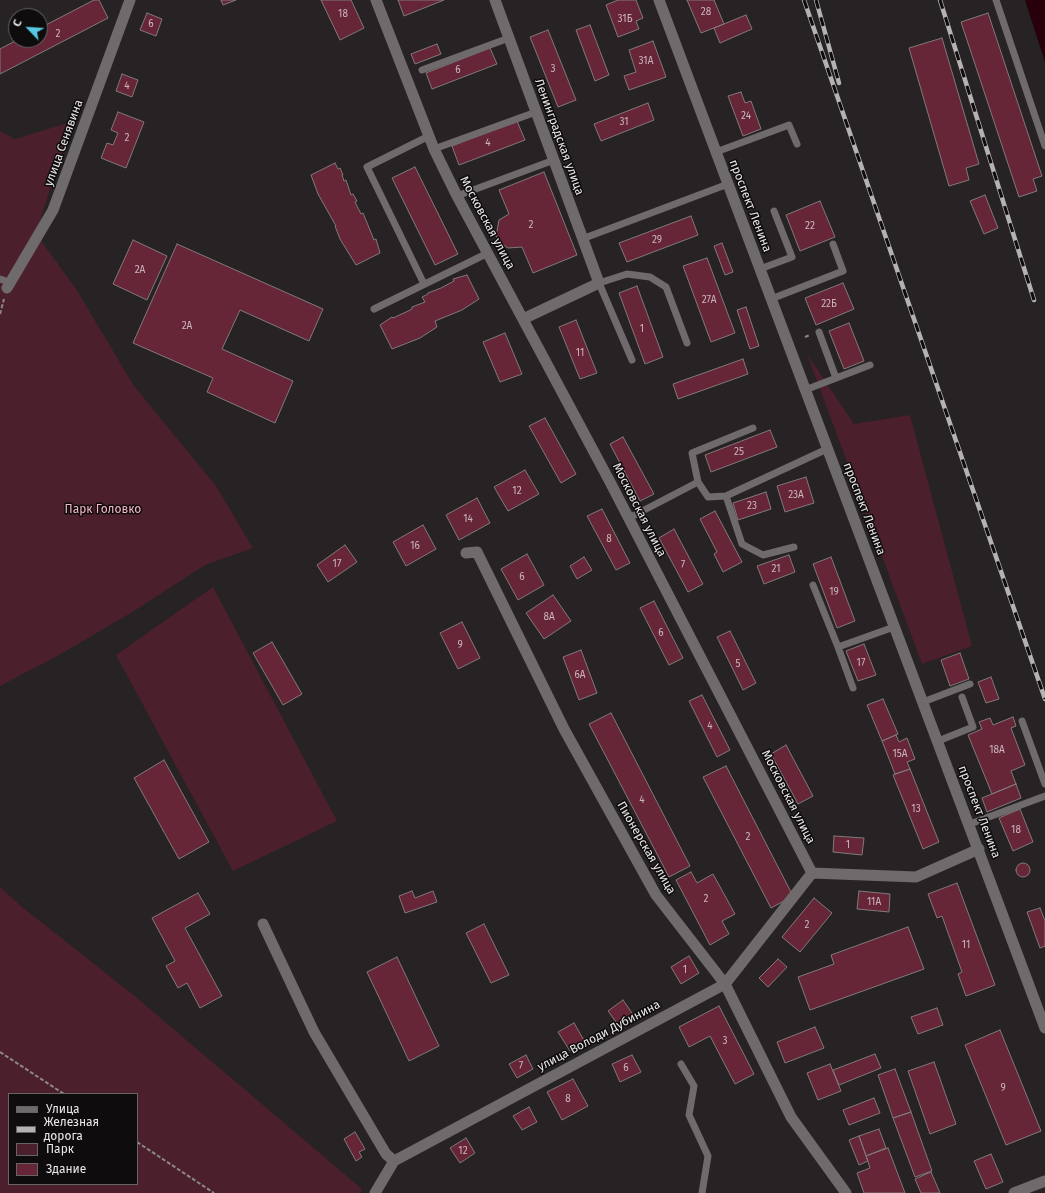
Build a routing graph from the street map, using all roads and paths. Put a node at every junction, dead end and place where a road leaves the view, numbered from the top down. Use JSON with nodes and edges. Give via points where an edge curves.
{"nodes":[{"id":1,"x":130,"y":0,"type":"edge"},
{"id":2,"x":495,"y":0,"type":"edge"},
{"id":3,"x":659,"y":0,"type":"edge"},
{"id":4,"x":996,"y":0,"type":"edge"},
{"id":5,"x":378,"y":1,"type":"edge"},
{"id":6,"x":509,"y":38,"type":"junction"},
{"id":7,"x":422,"y":70,"type":"dead end"},
{"id":8,"x":536,"y":112,"type":"junction"},
{"id":9,"x":429,"y":136,"type":"junction"},
{"id":10,"x":797,"y":144,"type":"dead end"},
{"id":11,"x":1045,"y":146,"type":"edge"},
{"id":12,"x":434,"y":149,"type":"junction"},
{"id":13,"x":716,"y":152,"type":"junction"},
{"id":14,"x":554,"y":160,"type":"junction"},
{"id":15,"x":728,"y":184,"type":"junction"},
{"id":16,"x":457,"y":196,"type":"junction"},
{"id":17,"x":774,"y":211,"type":"dead end"},
{"id":18,"x":582,"y":239,"type":"junction"},
{"id":19,"x":833,"y":244,"type":"dead end"},
{"id":20,"x":488,"y":253,"type":"junction"},
{"id":21,"x":760,"y":269,"type":"junction"},
{"id":22,"x":5,"y":283,"type":"edge"},
{"id":23,"x":424,"y":284,"type":"junction"},
{"id":24,"x":599,"y":284,"type":"junction"},
{"id":25,"x":771,"y":299,"type":"junction"},
{"id":26,"x":374,"y":309,"type":"dead end"},
{"id":27,"x":0,"y":314,"type":"edge"},
{"id":28,"x":523,"y":319,"type":"junction"},
{"id":29,"x":819,"y":332,"type":"dead end"},
{"id":30,"x":687,"y":343,"type":"dead end"},
{"id":31,"x":632,"y":360,"type":"dead end"},
{"id":32,"x":870,"y":365,"type":"dead end"},
{"id":33,"x":836,"y":378,"type":"junction"},
{"id":34,"x":805,"y":390,"type":"junction"},
{"id":35,"x":753,"y":428,"type":"dead end"},
{"id":36,"x":827,"y":449,"type":"junction"},
{"id":37,"x":698,"y":482,"type":"junction"},
{"id":38,"x":726,"y":496,"type":"junction"},
{"id":39,"x":629,"y":518,"type":"junction"},
{"id":40,"x":794,"y":547,"type":"dead end"},
{"id":41,"x":466,"y":553,"type":"dead end"},
{"id":42,"x":813,"y":585,"type":"dead end"},
{"id":43,"x":894,"y":627,"type":"junction"},
{"id":44,"x":838,"y":647,"type":"junction"},
{"id":45,"x":970,"y":684,"type":"dead end"},
{"id":46,"x":853,"y":688,"type":"dead end"},
{"id":47,"x":962,"y":697,"type":"dead end"},
{"id":48,"x":923,"y":702,"type":"junction"},
{"id":49,"x":1022,"y":721,"type":"dead end"},
{"id":50,"x":938,"y":741,"type":"junction"},
{"id":51,"x":1045,"y":784,"type":"edge"},
{"id":52,"x":1045,"y":796,"type":"edge"},
{"id":53,"x":970,"y":824,"type":"junction"},
{"id":54,"x":979,"y":850,"type":"junction"},
{"id":55,"x":812,"y":872,"type":"junction"},
{"id":56,"x":262,"y":924,"type":"dead end"},
{"id":57,"x":725,"y":984,"type":"junction"},
{"id":58,"x":1045,"y":1028,"type":"edge"},
{"id":59,"x":0,"y":1052,"type":"edge"},
{"id":60,"x":681,"y":1064,"type":"dead end"},
{"id":61,"x":62,"y":1093,"type":"edge"},
{"id":62,"x":138,"y":1143,"type":"edge"},
{"id":63,"x":394,"y":1161,"type":"junction"},
{"id":64,"x":1045,"y":1181,"type":"edge"},
{"id":65,"x":214,"y":1193,"type":"edge"},
{"id":66,"x":376,"y":1193,"type":"edge"},
{"id":67,"x":702,"y":1193,"type":"edge"},
{"id":68,"x":846,"y":1193,"type":"edge"},
{"id":69,"x":1016,"y":1193,"type":"edge"}],
"edges":[{"from":1,"to":22,"type":"street","name":"улица Сенявина","via":[[53,210]]},
{"from":2,"to":6,"type":"street","name":"Ленинградская улица"},
{"from":3,"to":13,"type":"street","name":"проспект Ленина"},
{"from":4,"to":11,"type":"lane"},
{"from":5,"to":9,"type":"street","name":"Московская улица"},
{"from":6,"to":7,"type":"lane"},
{"from":6,"to":8,"type":"street","name":"Ленинградская улица"},
{"from":8,"to":12,"type":"lane"},
{"from":8,"to":14,"type":"street","name":"Ленинградская улица"},
{"from":9,"to":12,"type":"street","name":"Московская улица"},
{"from":9,"to":23,"type":"lane","via":[[366,167]]},
{"from":10,"to":13,"type":"lane","via":[[789,125]]},
{"from":12,"to":16,"type":"street","name":"Московская улица"},
{"from":13,"to":15,"type":"street","name":"проспект Ленина"},
{"from":14,"to":16,"type":"lane"},
{"from":14,"to":18,"type":"street","name":"Ленинградская улица"},
{"from":15,"to":18,"type":"lane"},
{"from":15,"to":21,"type":"street","name":"проспект Ленина"},
{"from":16,"to":20,"type":"street","name":"Московская улица"},
{"from":17,"to":21,"type":"lane","via":[[792,257]]},
{"from":18,"to":24,"type":"street","name":"Ленинградская улица"},
{"from":19,"to":25,"type":"lane","via":[[843,272]]},
{"from":20,"to":23,"type":"lane"},
{"from":20,"to":28,"type":"street","name":"Московская улица"},
{"from":21,"to":25,"type":"street","name":"проспект Ленина"},
{"from":22,"to":27,"type":"path"},
{"from":23,"to":26,"type":"lane"},
{"from":24,"to":28,"type":"street"},
{"from":24,"to":30,"type":"lane","via":[[627,274],[650,277],[666,287]]},
{"from":24,"to":31,"type":"lane"},
{"from":25,"to":34,"type":"street","name":"проспект Ленина"},
{"from":28,"to":39,"type":"street","name":"Московская улица"},
{"from":29,"to":33,"type":"lane"},
{"from":32,"to":33,"type":"lane"},
{"from":33,"to":34,"type":"lane"},
{"from":34,"to":36,"type":"street","name":"проспект Ленина"},
{"from":35,"to":37,"type":"lane","via":[[692,453]]},
{"from":36,"to":38,"type":"lane"},
{"from":36,"to":43,"type":"street","name":"проспект Ленина"},
{"from":37,"to":38,"type":"lane","via":[[708,497]]},
{"from":37,"to":39,"type":"lane"},
{"from":38,"to":40,"type":"lane","via":[[742,544],[762,555]]},
{"from":39,"to":55,"type":"street","name":"Московская улица"},
{"from":41,"to":57,"type":"street","name":"Пионерская улица","via":[[476,552],[564,729],[656,895]]},
{"from":42,"to":44,"type":"lane"},
{"from":43,"to":44,"type":"lane"},
{"from":43,"to":48,"type":"street","name":"проспект Ленина"},
{"from":44,"to":46,"type":"lane"},
{"from":45,"to":48,"type":"lane"},
{"from":47,"to":50,"type":"lane","via":[[974,727]]},
{"from":48,"to":50,"type":"street","name":"проспект Ленина"},
{"from":49,"to":51,"type":"lane"},
{"from":50,"to":53,"type":"street","name":"проспект Ленина"},
{"from":52,"to":53,"type":"lane"},
{"from":53,"to":54,"type":"street","name":"проспект Ленина"},
{"from":54,"to":55,"type":"street","via":[[916,877]]},
{"from":54,"to":58,"type":"street","name":"проспект Ленина"},
{"from":55,"to":57,"type":"street","name":"улица Володи Дубинина"},
{"from":56,"to":63,"type":"street","via":[[314,1032],[386,1154]]},
{"from":57,"to":63,"type":"street","name":"улица Володи Дубинина"},
{"from":57,"to":68,"type":"street","name":"Пионерская улица","via":[[791,1117]]},
{"from":59,"to":61,"type":"path"},
{"from":60,"to":67,"type":"lane","via":[[694,1086],[689,1114],[708,1156]]},
{"from":62,"to":65,"type":"path"},
{"from":63,"to":66,"type":"street"},
{"from":64,"to":69,"type":"street"}]}
